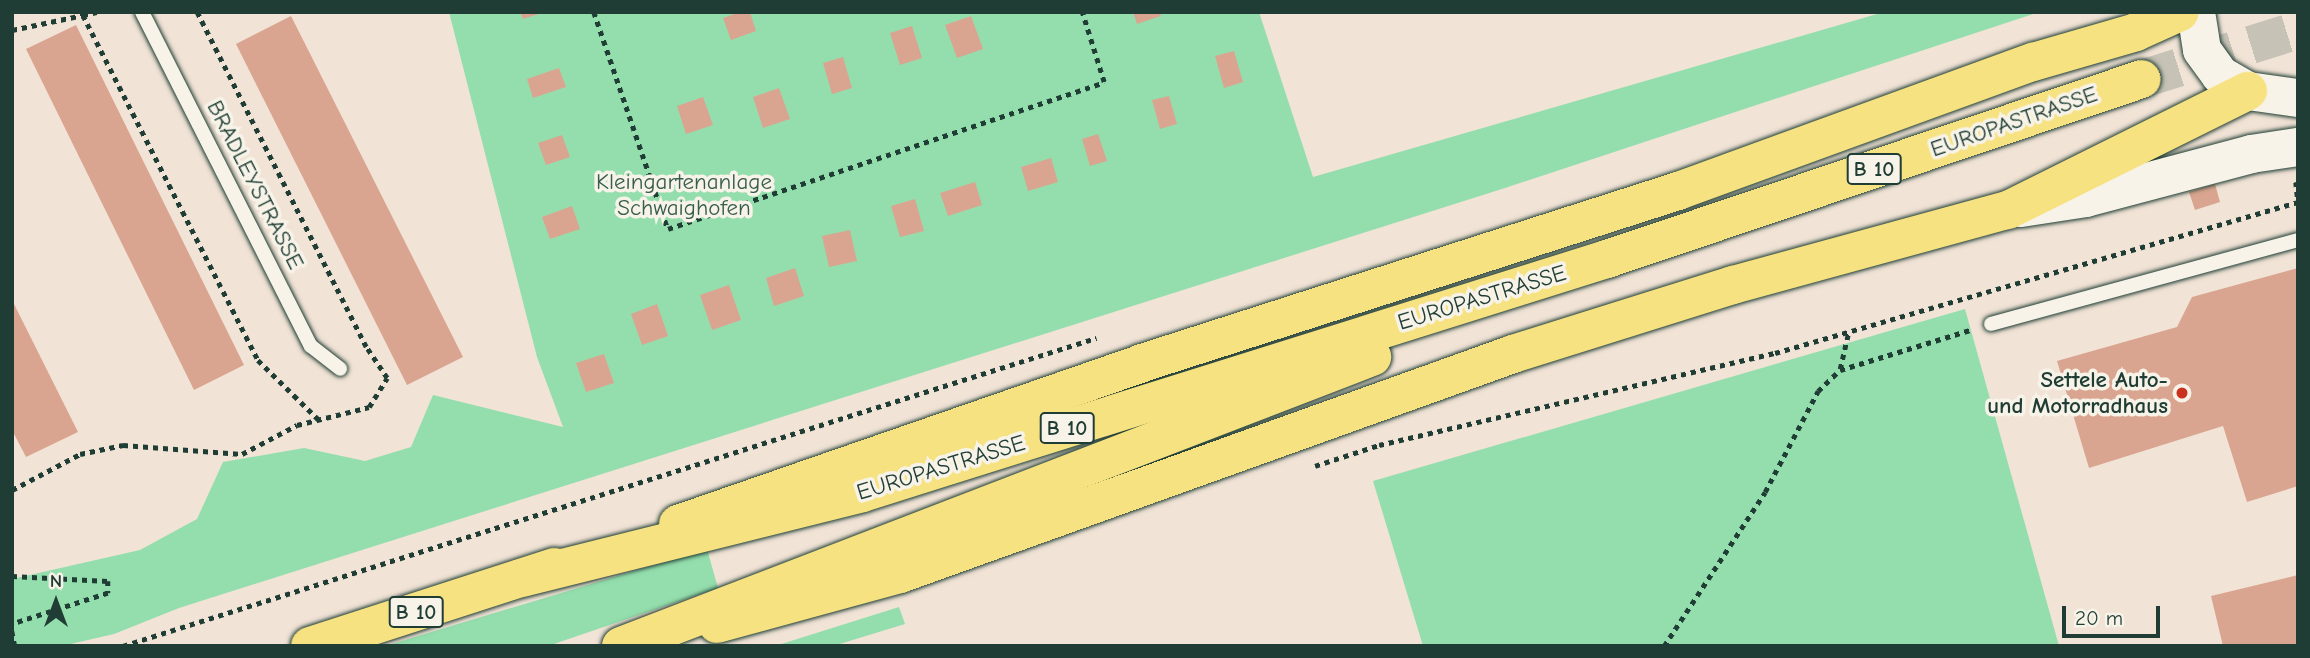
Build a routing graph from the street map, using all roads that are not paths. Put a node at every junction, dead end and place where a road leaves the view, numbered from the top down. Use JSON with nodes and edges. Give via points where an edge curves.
{"nodes":[{"id":1,"x":142,"y":12,"type":"edge"},
{"id":2,"x":2113,"y":12,"type":"edge"},
{"id":3,"x":2180,"y":12,"type":"edge"},
{"id":4,"x":2196,"y":12,"type":"edge"},
{"id":5,"x":2034,"y":62,"type":"junction"},
{"id":6,"x":2142,"y":79,"type":"tunnel mouth"},
{"id":7,"x":2248,"y":91,"type":"junction"},
{"id":8,"x":2298,"y":98,"type":"edge"},
{"id":9,"x":2298,"y":147,"type":"edge"},
{"id":10,"x":2008,"y":210,"type":"junction"},
{"id":11,"x":2298,"y":240,"type":"edge"},
{"id":12,"x":1607,"y":258,"type":"junction"},
{"id":13,"x":1991,"y":324,"type":"road end"},
{"id":14,"x":340,"y":369,"type":"dead end"},
{"id":15,"x":522,"y":578,"type":"junction"},
{"id":16,"x":310,"y":646,"type":"edge"},
{"id":17,"x":621,"y":646,"type":"edge"},
{"id":18,"x":638,"y":646,"type":"edge"}],
"edges":[{"from":1,"to":14,"type":"lane","name":"BRADLEYSTRASSE","via":[[311,346]]},
{"from":2,"to":5,"type":"main road"},
{"from":3,"to":5,"type":"main road","via":[[2136,32]]},
{"from":4,"to":7,"type":"main road","via":[[2202,50],[2220,75]]},
{"from":5,"to":15,"type":"main road","via":[[1678,191],[1142,363]]},
{"from":6,"to":12,"type":"main road","name":"EUROPASTRASSE","number":"B 10"},
{"from":7,"to":8,"type":"main road"},
{"from":7,"to":10,"type":"main road"},
{"from":9,"to":10,"type":"main road","via":[[2251,154],[2086,198]]},
{"from":10,"to":18,"type":"main road","via":[[1733,285],[1513,354],[900,574]]},
{"from":11,"to":13,"type":"lane"},
{"from":12,"to":15,"type":"main road","name":"EUROPASTRASSE","number":"B 10","via":[[862,493]]},
{"from":12,"to":17,"type":"main road","name":"EUROPASTRASSE","number":"B 10","via":[[1193,428]]},
{"from":15,"to":16,"type":"main road","name":"EUROPASTRASSE","number":"B 10"}]}
